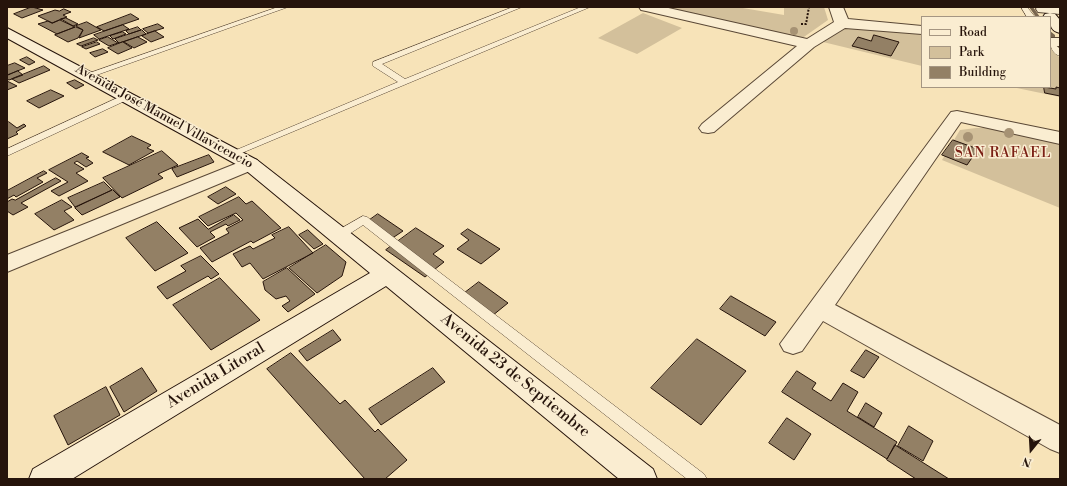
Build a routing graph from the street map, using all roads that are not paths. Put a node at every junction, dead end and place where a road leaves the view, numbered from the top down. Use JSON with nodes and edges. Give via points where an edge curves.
{"nodes":[{"id":1,"x":285,"y":7,"type":"edge"},
{"id":2,"x":519,"y":7,"type":"edge"},
{"id":3,"x":587,"y":7,"type":"edge"},
{"id":4,"x":646,"y":7,"type":"edge"},
{"id":5,"x":836,"y":7,"type":"edge"},
{"id":6,"x":1024,"y":7,"type":"edge"},
{"id":7,"x":1060,"y":10,"type":"edge"},
{"id":8,"x":1046,"y":13,"type":"edge"},
{"id":9,"x":1031,"y":16,"type":"edge"},
{"id":10,"x":1051,"y":19,"type":"edge"},
{"id":11,"x":842,"y":23,"type":"junction"},
{"id":12,"x":1060,"y":29,"type":"edge"},
{"id":13,"x":921,"y":30,"type":"edge"},
{"id":14,"x":7,"y":32,"type":"edge"},
{"id":15,"x":1051,"y":43,"type":"edge"},
{"id":16,"x":809,"y":44,"type":"junction"},
{"id":17,"x":1060,"y":54,"type":"edge"},
{"id":18,"x":88,"y":75,"type":"junction"},
{"id":19,"x":404,"y":82,"type":"junction"},
{"id":20,"x":128,"y":96,"type":"junction"},
{"id":21,"x":708,"y":128,"type":"dead end"},
{"id":22,"x":1060,"y":138,"type":"edge"},
{"id":23,"x":7,"y":153,"type":"edge"},
{"id":24,"x":242,"y":159,"type":"junction"},
{"id":25,"x":339,"y":235,"type":"junction"},
{"id":26,"x":7,"y":264,"type":"edge"},
{"id":27,"x":388,"y":274,"type":"junction"},
{"id":28,"x":820,"y":308,"type":"junction"},
{"id":29,"x":793,"y":344,"type":"dead end"},
{"id":30,"x":1060,"y":440,"type":"edge"},
{"id":31,"x":44,"y":479,"type":"edge"},
{"id":32,"x":642,"y":479,"type":"edge"},
{"id":33,"x":699,"y":479,"type":"edge"}],
"edges":[{"from":1,"to":18,"type":"lane"},
{"from":2,"to":19,"type":"lane","via":[[376,64]]},
{"from":3,"to":19,"type":"lane"},
{"from":4,"to":16,"type":"street"},
{"from":5,"to":11,"type":"street"},
{"from":6,"to":9,"type":"lane"},
{"from":7,"to":8,"type":"street"},
{"from":10,"to":12,"type":"street"},
{"from":11,"to":13,"type":"street"},
{"from":11,"to":16,"type":"street"},
{"from":14,"to":18,"type":"street","name":"Avenida José Manuel Villavicencio"},
{"from":15,"to":17,"type":"lane"},
{"from":16,"to":21,"type":"street"},
{"from":18,"to":20,"type":"street","name":"Avenida José Manuel Villavicencio"},
{"from":19,"to":24,"type":"lane"},
{"from":20,"to":23,"type":"lane"},
{"from":20,"to":24,"type":"street","name":"Avenida José Manuel Villavicencio"},
{"from":22,"to":28,"type":"street","via":[[957,116]]},
{"from":24,"to":25,"type":"street","name":"Avenida José Manuel Villavicencio"},
{"from":24,"to":26,"type":"street"},
{"from":25,"to":27,"type":"street","name":"Avenida José Manuel Villavicencio"},
{"from":25,"to":33,"type":"lane","via":[[363,220]]},
{"from":27,"to":31,"type":"street","name":"Avenida Litoral"},
{"from":27,"to":32,"type":"street","name":"Avenida 23 de Septiembre"},
{"from":28,"to":29,"type":"street"},
{"from":28,"to":30,"type":"street"}]}
